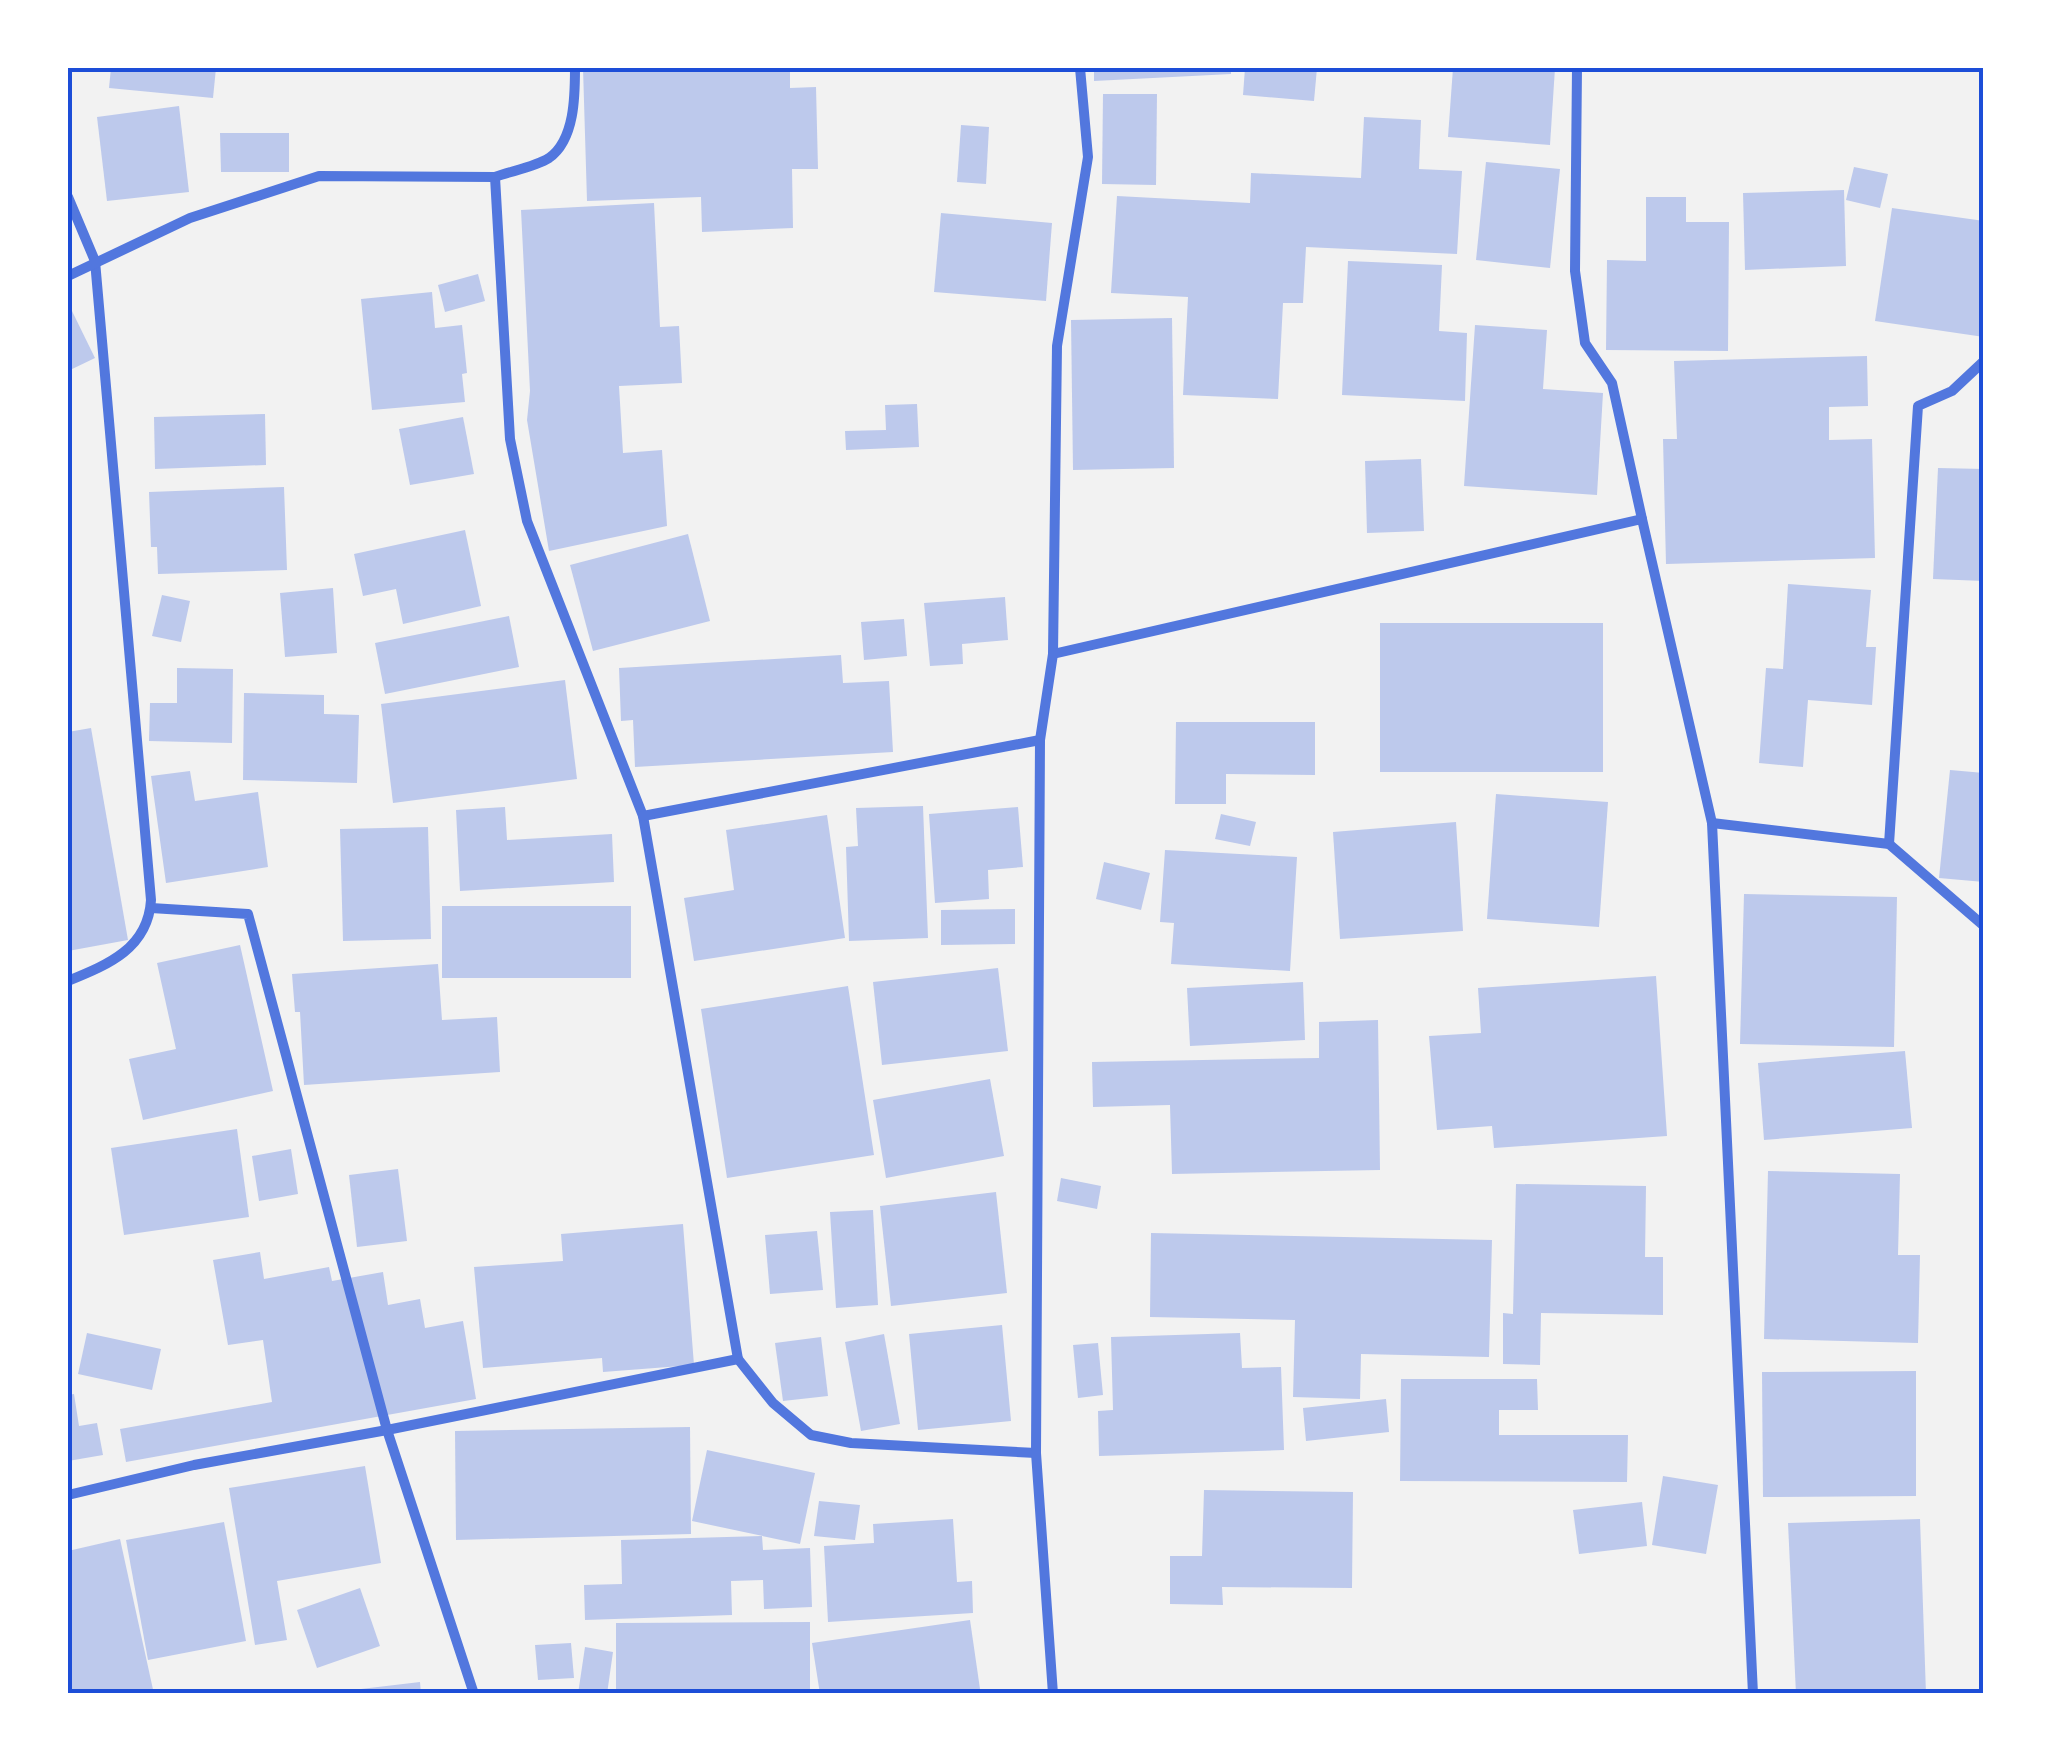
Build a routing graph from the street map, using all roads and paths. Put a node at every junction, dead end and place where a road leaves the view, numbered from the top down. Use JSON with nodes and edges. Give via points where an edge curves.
{"nodes":[{"id":1,"x":575,"y":68,"type":"edge"},
{"id":2,"x":1080,"y":68,"type":"edge"},
{"id":3,"x":1577,"y":68,"type":"edge"},
{"id":4,"x":495,"y":177,"type":"junction"},
{"id":5,"x":68,"y":198,"type":"edge"},
{"id":6,"x":95,"y":261,"type":"junction"},
{"id":7,"x":68,"y":276,"type":"edge"},
{"id":8,"x":1984,"y":361,"type":"edge"},
{"id":9,"x":1642,"y":519,"type":"junction"},
{"id":10,"x":1052,"y":654,"type":"junction"},
{"id":11,"x":1040,"y":740,"type":"junction"},
{"id":12,"x":642,"y":816,"type":"junction"},
{"id":13,"x":1712,"y":824,"type":"junction"},
{"id":14,"x":1889,"y":844,"type":"junction"},
{"id":15,"x":151,"y":908,"type":"junction"},
{"id":16,"x":1984,"y":926,"type":"edge"},
{"id":17,"x":68,"y":981,"type":"edge"},
{"id":18,"x":738,"y":1359,"type":"junction"},
{"id":19,"x":387,"y":1430,"type":"junction"},
{"id":20,"x":1036,"y":1453,"type":"junction"},
{"id":21,"x":68,"y":1495,"type":"edge"},
{"id":22,"x":474,"y":1694,"type":"edge"},
{"id":23,"x":1053,"y":1694,"type":"edge"},
{"id":24,"x":1753,"y":1694,"type":"edge"}],
"edges":[{"from":1,"to":4,"type":"street","via":[[568,129],[550,157]]},
{"from":2,"to":10,"type":"street","via":[[1088,157],[1057,346]]},
{"from":3,"to":9,"type":"street","via":[[1575,271],[1585,343],[1612,383]]},
{"from":4,"to":6,"type":"street","via":[[318,176],[190,218]]},
{"from":4,"to":12,"type":"street","via":[[510,439],[527,520]]},
{"from":5,"to":6,"type":"street"},
{"from":6,"to":7,"type":"street"},
{"from":6,"to":15,"type":"street"},
{"from":8,"to":14,"type":"street","via":[[1952,392],[1918,406]]},
{"from":9,"to":10,"type":"street"},
{"from":9,"to":13,"type":"street"},
{"from":10,"to":11,"type":"street"},
{"from":11,"to":12,"type":"street"},
{"from":11,"to":20,"type":"street"},
{"from":12,"to":18,"type":"street"},
{"from":13,"to":14,"type":"street"},
{"from":13,"to":24,"type":"street"},
{"from":14,"to":16,"type":"street"},
{"from":15,"to":17,"type":"street","via":[[139,939],[112,963]]},
{"from":15,"to":19,"type":"street","via":[[248,914]]},
{"from":18,"to":19,"type":"street"},
{"from":18,"to":20,"type":"street","via":[[773,1403],[811,1435]]},
{"from":19,"to":21,"type":"street"},
{"from":19,"to":22,"type":"street"},
{"from":20,"to":23,"type":"street"}]}
